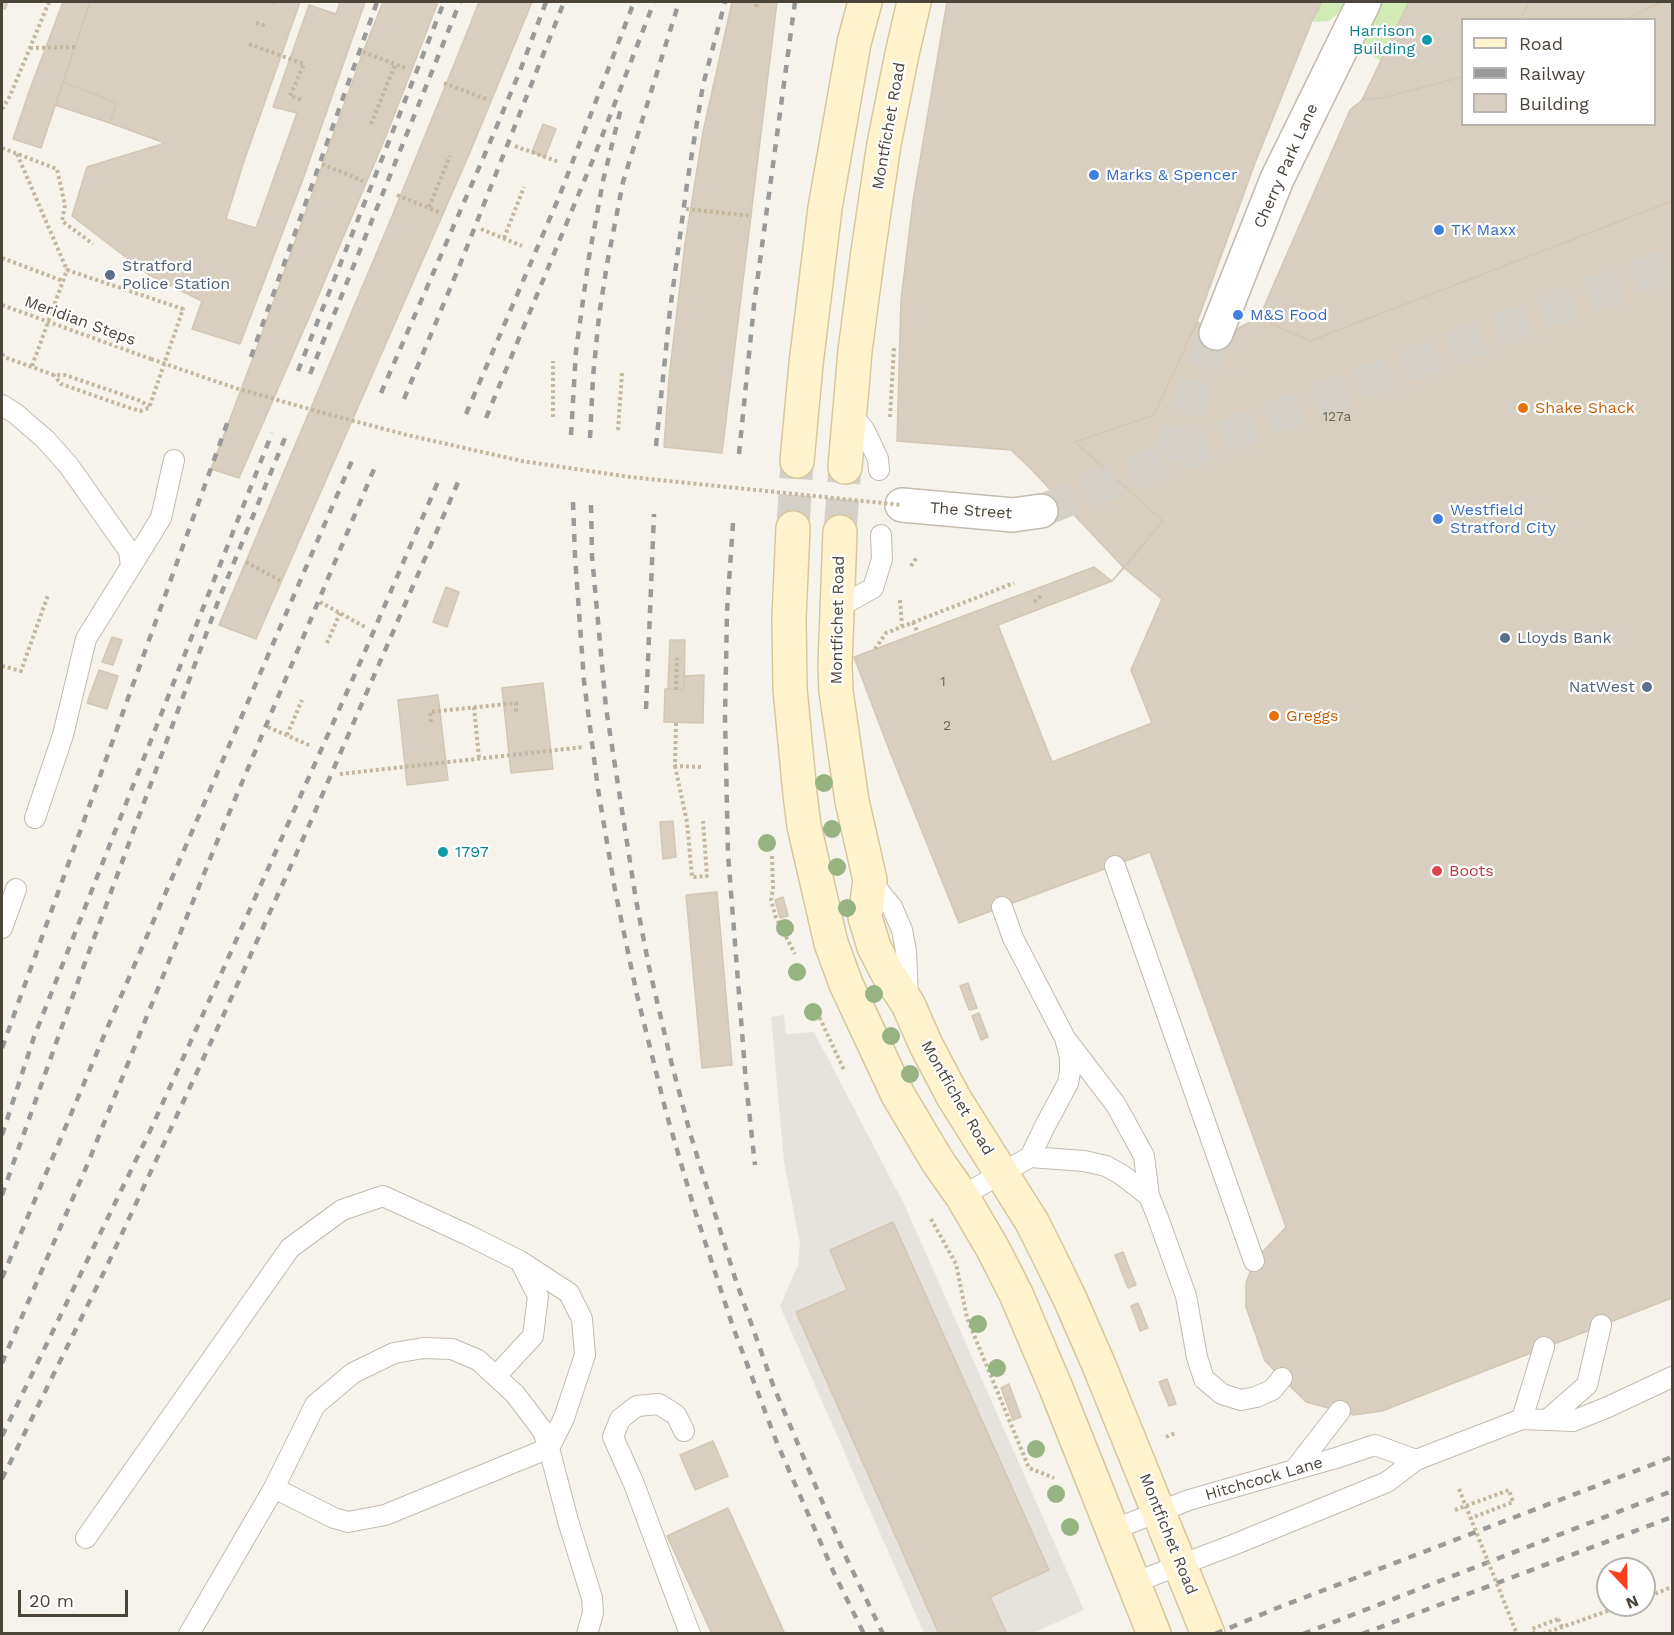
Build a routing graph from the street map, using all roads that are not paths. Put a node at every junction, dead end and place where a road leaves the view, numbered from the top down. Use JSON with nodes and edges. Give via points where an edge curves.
{"nodes":[{"id":1,"x":865,"y":2,"type":"edge"},
{"id":2,"x":914,"y":2,"type":"edge"},
{"id":3,"x":1364,"y":2,"type":"edge"},
{"id":4,"x":1216,"y":333,"type":"tunnel mouth"},
{"id":5,"x":2,"y":405,"type":"edge"},
{"id":6,"x":850,"y":412,"type":"junction"},
{"id":7,"x":174,"y":460,"type":"dead end"},
{"id":8,"x":797,"y":461,"type":"tunnel mouth"},
{"id":9,"x":845,"y":467,"type":"tunnel mouth"},
{"id":10,"x":879,"y":470,"type":"dead end"},
{"id":11,"x":902,"y":505,"type":"road end"},
{"id":12,"x":1041,"y":511,"type":"tunnel mouth"},
{"id":13,"x":793,"y":528,"type":"tunnel mouth"},
{"id":14,"x":840,"y":532,"type":"tunnel mouth"},
{"id":15,"x":881,"y":535,"type":"dead end"},
{"id":16,"x":131,"y":566,"type":"junction"},
{"id":17,"x":837,"y":608,"type":"junction"},
{"id":18,"x":35,"y":818,"type":"dead end"},
{"id":19,"x":1115,"y":866,"type":"dead end"},
{"id":20,"x":16,"y":890,"type":"dead end"},
{"id":21,"x":1002,"y":908,"type":"dead end"},
{"id":22,"x":2,"y":928,"type":"edge"},
{"id":23,"x":1065,"y":1038,"type":"junction"},
{"id":24,"x":1030,"y":1157,"type":"junction"},
{"id":25,"x":1001,"y":1173,"type":"junction"},
{"id":26,"x":962,"y":1196,"type":"junction"},
{"id":27,"x":1149,"y":1196,"type":"junction"},
{"id":28,"x":520,"y":1261,"type":"junction"},
{"id":29,"x":1254,"y":1261,"type":"dead end"},
{"id":30,"x":1601,"y":1325,"type":"dead end"},
{"id":31,"x":1544,"y":1347,"type":"dead end"},
{"id":32,"x":496,"y":1376,"type":"junction"},
{"id":33,"x":1672,"y":1377,"type":"edge"},
{"id":34,"x":1282,"y":1378,"type":"dead end"},
{"id":35,"x":1340,"y":1412,"type":"dead end"},
{"id":36,"x":1522,"y":1419,"type":"junction"},
{"id":37,"x":1547,"y":1420,"type":"junction"},
{"id":38,"x":684,"y":1431,"type":"dead end"},
{"id":39,"x":549,"y":1448,"type":"junction"},
{"id":40,"x":1416,"y":1460,"type":"junction"},
{"id":41,"x":1295,"y":1469,"type":"junction"},
{"id":42,"x":274,"y":1488,"type":"junction"},
{"id":43,"x":1159,"y":1511,"type":"junction"},
{"id":44,"x":1112,"y":1530,"type":"junction"},
{"id":45,"x":86,"y":1538,"type":"dead end"},
{"id":46,"x":1180,"y":1564,"type":"junction"},
{"id":47,"x":1133,"y":1583,"type":"junction"},
{"id":48,"x":1204,"y":1624,"type":"edge"},
{"id":49,"x":189,"y":1634,"type":"edge"},
{"id":50,"x":587,"y":1634,"type":"edge"},
{"id":51,"x":690,"y":1634,"type":"edge"},
{"id":52,"x":1154,"y":1634,"type":"edge"}],
"edges":[{"from":1,"to":8,"type":"street","via":[[825,208]]},
{"from":2,"to":6,"type":"street","name":"Montfichet Road","via":[[884,144]]},
{"from":3,"to":4,"type":"street","name":"Cherry Park Lane","via":[[1277,179]]},
{"from":5,"to":16,"type":"lane","via":[[38,433],[69,466],[129,551]]},
{"from":6,"to":9,"type":"street","name":"Montfichet Road"},
{"from":6,"to":10,"type":"lane","via":[[865,431]]},
{"from":7,"to":16,"type":"lane","via":[[161,518]]},
{"from":11,"to":12,"type":"street","name":"The Street","via":[[1013,515]]},
{"from":13,"to":26,"type":"street","via":[[790,690],[804,826],[831,943],[898,1095]]},
{"from":14,"to":17,"type":"street","name":"Montfichet Road"},
{"from":15,"to":17,"type":"lane","via":[[882,559],[873,588]]},
{"from":16,"to":18,"type":"lane","via":[[86,639],[63,735]]},
{"from":17,"to":25,"type":"street","name":"Montfichet Road","via":[[836,691],[852,801],[870,880],[866,917],[874,948],[908,1004],[954,1098]]},
{"from":19,"to":29,"type":"lane"},
{"from":20,"to":22,"type":"lane"},
{"from":21,"to":23,"type":"lane","via":[[1013,938]]},
{"from":23,"to":24,"type":"lane","via":[[1070,1057],[1068,1083]]},
{"from":23,"to":27,"type":"lane","via":[[1116,1105],[1144,1156]]},
{"from":24,"to":25,"type":"lane"},
{"from":24,"to":27,"type":"lane","via":[[1106,1166]]},
{"from":25,"to":26,"type":"lane"},
{"from":25,"to":43,"type":"street","name":"Montfichet Road","via":[[1032,1222],[1070,1299]]},
{"from":26,"to":44,"type":"street","via":[[1016,1294]]},
{"from":27,"to":34,"type":"lane","via":[[1186,1296],[1204,1379],[1222,1394],[1241,1400],[1272,1390]]},
{"from":28,"to":32,"type":"lane","via":[[538,1296],[533,1336]]},
{"from":28,"to":39,"type":"lane","via":[[569,1293],[582,1319],[585,1355],[564,1418]]},
{"from":28,"to":45,"type":"lane","via":[[384,1196],[342,1210],[290,1248]]},
{"from":30,"to":37,"type":"lane","via":[[1587,1385]]},
{"from":31,"to":36,"type":"lane"},
{"from":32,"to":39,"type":"lane","via":[[543,1431]]},
{"from":32,"to":42,"type":"lane","via":[[478,1360],[452,1349],[424,1348],[394,1353],[352,1373],[315,1405]]},
{"from":33,"to":37,"type":"lane","via":[[1573,1421]]},
{"from":35,"to":41,"type":"lane"},
{"from":36,"to":37,"type":"lane"},
{"from":36,"to":40,"type":"lane"},
{"from":38,"to":51,"type":"lane","via":[[676,1415],[659,1404],[636,1406],[620,1419],[613,1437]]},
{"from":39,"to":42,"type":"lane","via":[[385,1515],[348,1522]]},
{"from":39,"to":50,"type":"lane","via":[[592,1598],[593,1613]]},
{"from":40,"to":41,"type":"lane","name":"Hitchcock Lane","via":[[1375,1445]]},
{"from":40,"to":46,"type":"lane","via":[[1387,1482]]},
{"from":41,"to":43,"type":"lane","name":"Hitchcock Lane"},
{"from":42,"to":49,"type":"lane"},
{"from":43,"to":44,"type":"lane","name":"Hitchcock Lane"},
{"from":43,"to":46,"type":"street","name":"Montfichet Road"},
{"from":44,"to":47,"type":"street"},
{"from":46,"to":47,"type":"lane"},
{"from":46,"to":48,"type":"street","name":"Montfichet Road"},
{"from":47,"to":52,"type":"street"}]}
